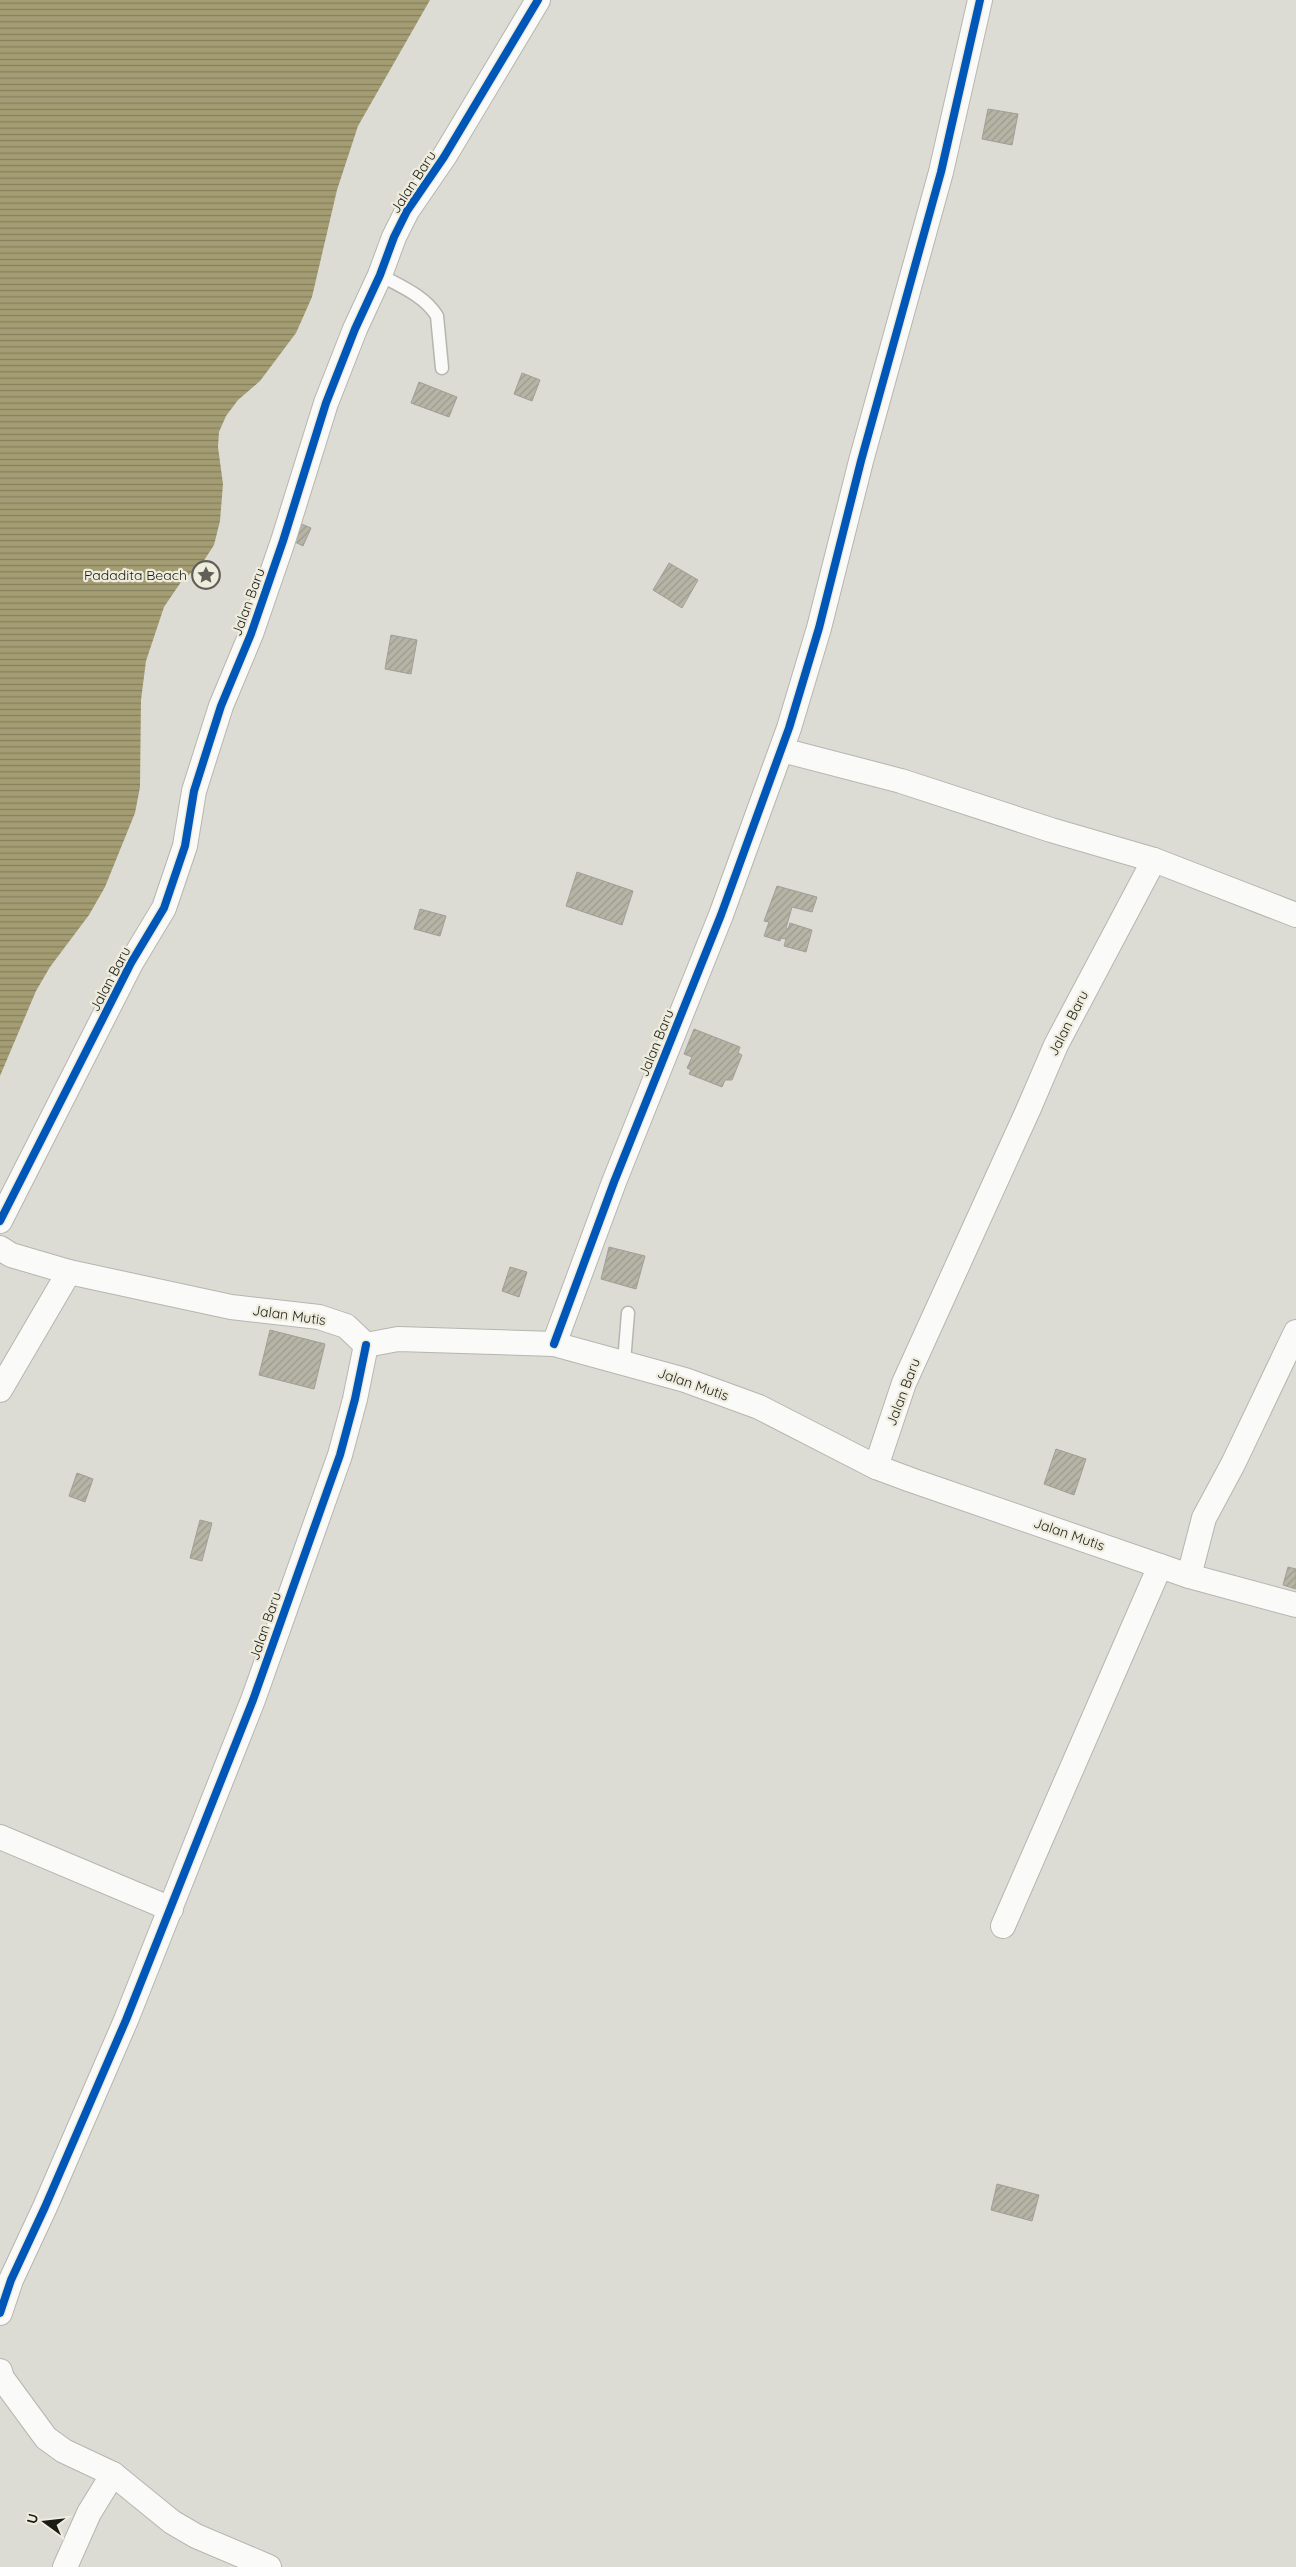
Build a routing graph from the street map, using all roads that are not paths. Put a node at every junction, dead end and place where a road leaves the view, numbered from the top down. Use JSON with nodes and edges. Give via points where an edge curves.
{"nodes":[{"id":1,"x":538,"y":0,"type":"edge"},
{"id":2,"x":980,"y":0,"type":"edge"},
{"id":3,"x":380,"y":275,"type":"junction"},
{"id":4,"x":442,"y":368,"type":"dead end"},
{"id":5,"x":782,"y":750,"type":"junction"},
{"id":6,"x":1154,"y":860,"type":"junction"},
{"id":7,"x":1296,"y":915,"type":"edge"},
{"id":8,"x":0,"y":1221,"type":"edge"},
{"id":9,"x":0,"y":1248,"type":"edge"},
{"id":10,"x":69,"y":1272,"type":"junction"},
{"id":11,"x":628,"y":1313,"type":"dead end"},
{"id":12,"x":1296,"y":1332,"type":"edge"},
{"id":13,"x":554,"y":1344,"type":"junction"},
{"id":14,"x":366,"y":1345,"type":"junction"},
{"id":15,"x":624,"y":1362,"type":"junction"},
{"id":16,"x":0,"y":1390,"type":"edge"},
{"id":17,"x":876,"y":1467,"type":"junction"},
{"id":18,"x":1160,"y":1566,"type":"junction"},
{"id":19,"x":1189,"y":1576,"type":"junction"},
{"id":20,"x":1296,"y":1605,"type":"edge"},
{"id":21,"x":0,"y":1837,"type":"edge"},
{"id":22,"x":171,"y":1910,"type":"junction"},
{"id":23,"x":1003,"y":1926,"type":"dead end"},
{"id":24,"x":0,"y":2313,"type":"edge"},
{"id":25,"x":0,"y":2371,"type":"edge"},
{"id":26,"x":113,"y":2474,"type":"junction"},
{"id":27,"x":65,"y":2567,"type":"edge"},
{"id":28,"x":269,"y":2567,"type":"edge"}],
"edges":[{"from":1,"to":3,"type":"street","name":"Jalan Baru","via":[[444,157],[407,211]]},
{"from":2,"to":5,"type":"street","name":"Jalan Baru","via":[[939,181],[861,461],[819,628]]},
{"from":3,"to":4,"type":"lane","via":[[424,300],[433,309],[437,316]]},
{"from":3,"to":8,"type":"street","name":"Jalan Baru","via":[[326,403],[283,542],[251,634],[221,706],[194,791],[185,846],[164,908],[131,963]]},
{"from":5,"to":6,"type":"street","via":[[901,781]]},
{"from":5,"to":13,"type":"street","name":"Jalan Baru"},
{"from":6,"to":7,"type":"street"},
{"from":6,"to":17,"type":"street","name":"Jalan Baru","via":[[1056,1046],[904,1383]]},
{"from":9,"to":10,"type":"street","via":[[11,1255]]},
{"from":10,"to":14,"type":"street","name":"Jalan Mutis","via":[[232,1307],[319,1317],[346,1326]]},
{"from":10,"to":16,"type":"street"},
{"from":11,"to":15,"type":"lane"},
{"from":12,"to":19,"type":"street","via":[[1204,1518]]},
{"from":13,"to":14,"type":"street","name":"Jalan Mutis","via":[[398,1339]]},
{"from":13,"to":15,"type":"street","name":"Jalan Mutis"},
{"from":14,"to":22,"type":"street","name":"Jalan Baru","via":[[340,1455],[253,1700]]},
{"from":15,"to":17,"type":"street","name":"Jalan Mutis","via":[[759,1407]]},
{"from":17,"to":18,"type":"street","name":"Jalan Mutis"},
{"from":18,"to":19,"type":"street","name":"Jalan Mutis"},
{"from":18,"to":23,"type":"street"},
{"from":19,"to":20,"type":"street","name":"Jalan Mutis"},
{"from":21,"to":22,"type":"street"},
{"from":22,"to":24,"type":"street","name":"Jalan Baru","via":[[11,2280]]},
{"from":25,"to":26,"type":"street","via":[[46,2438],[85,2462]]},
{"from":26,"to":27,"type":"street","via":[[89,2513]]},
{"from":26,"to":28,"type":"street","via":[[172,2522],[196,2536]]}]}
